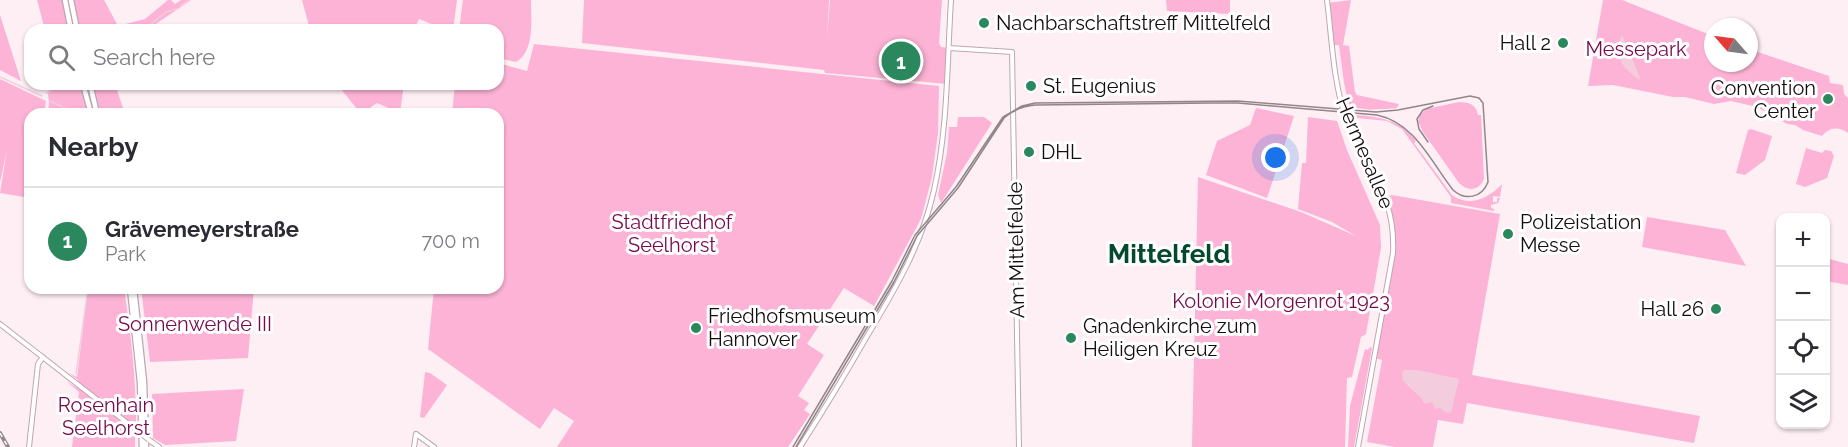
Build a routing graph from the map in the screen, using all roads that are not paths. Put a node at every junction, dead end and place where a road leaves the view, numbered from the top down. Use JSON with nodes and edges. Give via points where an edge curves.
{"nodes":[{"id":1,"x":65,"y":0,"type":"edge"},
{"id":2,"x":71,"y":0,"type":"edge"},
{"id":3,"x":951,"y":0,"type":"edge"},
{"id":4,"x":1327,"y":0,"type":"edge"},
{"id":5,"x":70,"y":24,"type":"edge"},
{"id":6,"x":76,"y":24,"type":"edge"},
{"id":7,"x":949,"y":48,"type":"junction"},
{"id":8,"x":85,"y":90,"type":"edge"},
{"id":9,"x":91,"y":90,"type":"edge"},
{"id":10,"x":92,"y":107,"type":"joint"},
{"id":11,"x":133,"y":294,"type":"edge"},
{"id":12,"x":0,"y":324,"type":"edge"},
{"id":13,"x":43,"y":357,"type":"junction"},
{"id":14,"x":28,"y":447,"type":"edge"},
{"id":15,"x":144,"y":447,"type":"edge"},
{"id":16,"x":159,"y":447,"type":"edge"},
{"id":17,"x":414,"y":447,"type":"edge"},
{"id":18,"x":434,"y":447,"type":"edge"},
{"id":19,"x":800,"y":447,"type":"edge"},
{"id":20,"x":1019,"y":447,"type":"edge"},
{"id":21,"x":1358,"y":447,"type":"edge"}],
"edges":[{"from":1,"to":5,"type":"highway"},
{"from":2,"to":6,"type":"highway"},
{"from":3,"to":7,"type":"main road"},
{"from":4,"to":21,"type":"main road","name":"Hermesallee","via":[[1339,97],[1356,144],[1386,197],[1394,238]]},
{"from":7,"to":19,"type":"main road","via":[[939,167],[920,237],[894,291]]},
{"from":7,"to":20,"type":"main road","name":"Am Mittelfelde","via":[[1012,52]]},
{"from":8,"to":10,"type":"highway"},
{"from":9,"to":10,"type":"highway"},
{"from":11,"to":15,"type":"highway"},
{"from":12,"to":13,"type":"main road"},
{"from":13,"to":14,"type":"main road","via":[[38,364]]},
{"from":13,"to":16,"type":"main road","bridge":true},
{"from":17,"to":18,"type":"main road","via":[[416,434]]}]}
